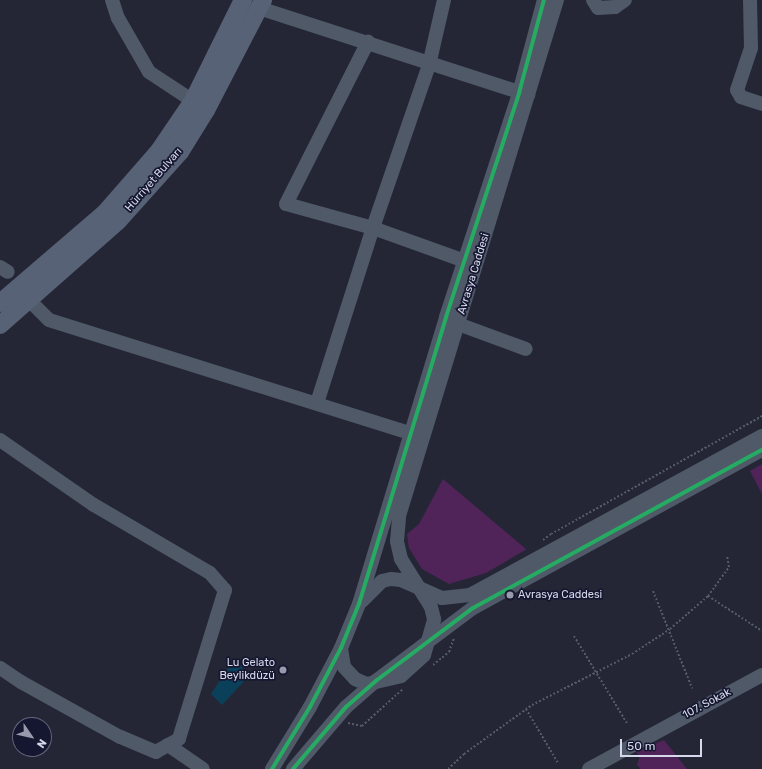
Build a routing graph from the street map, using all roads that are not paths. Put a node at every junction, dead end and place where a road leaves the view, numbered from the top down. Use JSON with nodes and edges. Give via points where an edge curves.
{"nodes":[{"id":1,"x":243,"y":0,"type":"edge"},
{"id":2,"x":444,"y":0,"type":"edge"},
{"id":3,"x":544,"y":0,"type":"edge"},
{"id":4,"x":557,"y":0,"type":"edge"},
{"id":5,"x":593,"y":0,"type":"edge"},
{"id":6,"x":625,"y":0,"type":"edge"},
{"id":7,"x":750,"y":0,"type":"edge"},
{"id":8,"x":115,"y":3,"type":"edge"},
{"id":9,"x":261,"y":4,"type":"edge"},
{"id":10,"x":368,"y":42,"type":"junction"},
{"id":11,"x":757,"y":50,"type":"edge"},
{"id":12,"x":429,"y":65,"type":"junction"},
{"id":13,"x":524,"y":94,"type":"junction"},
{"id":14,"x":193,"y":101,"type":"junction"},
{"id":15,"x":762,"y":104,"type":"edge"},
{"id":16,"x":373,"y":228,"type":"junction"},
{"id":17,"x":465,"y":261,"type":"junction"},
{"id":18,"x":29,"y":300,"type":"junction"},
{"id":19,"x":0,"y":303,"type":"edge"},
{"id":20,"x":458,"y":324,"type":"junction"},
{"id":21,"x":0,"y":325,"type":"edge"},
{"id":22,"x":526,"y":349,"type":"dead end"},
{"id":23,"x":317,"y":403,"type":"junction"},
{"id":24,"x":412,"y":434,"type":"junction"},
{"id":25,"x":762,"y":436,"type":"edge"},
{"id":26,"x":0,"y":440,"type":"edge"},
{"id":27,"x":762,"y":450,"type":"edge"},
{"id":28,"x":421,"y":590,"type":"junction"},
{"id":29,"x":359,"y":604,"type":"junction"},
{"id":30,"x":427,"y":642,"type":"junction"},
{"id":31,"x":341,"y":648,"type":"junction"},
{"id":32,"x":0,"y":668,"type":"edge"},
{"id":33,"x":762,"y":675,"type":"edge"},
{"id":34,"x":377,"y":680,"type":"junction"},
{"id":35,"x":168,"y":745,"type":"junction"},
{"id":36,"x":203,"y":769,"type":"edge"},
{"id":37,"x":272,"y":769,"type":"edge"},
{"id":38,"x":294,"y":769,"type":"edge"},
{"id":39,"x":590,"y":769,"type":"edge"}],
"edges":[{"from":1,"to":14,"type":"main road","name":"Hürriyet Bulvarı"},
{"from":2,"to":12,"type":"street"},
{"from":3,"to":13,"type":"street"},
{"from":4,"to":13,"type":"street","name":"Avrasya Caddesi"},
{"from":5,"to":6,"type":"street","via":[[598,8],[615,7]]},
{"from":7,"to":11,"type":"street"},
{"from":8,"to":14,"type":"street","via":[[149,72]]},
{"from":9,"to":10,"type":"street"},
{"from":9,"to":18,"type":"main road","name":"Hürriyet Bulvarı","via":[[206,110],[180,152],[118,221]]},
{"from":10,"to":12,"type":"street"},
{"from":10,"to":16,"type":"street","via":[[286,204]]},
{"from":11,"to":15,"type":"street","via":[[737,90],[741,97]]},
{"from":12,"to":13,"type":"street"},
{"from":12,"to":16,"type":"street"},
{"from":13,"to":17,"type":"street"},
{"from":13,"to":20,"type":"street","name":"Avrasya Caddesi"},
{"from":14,"to":19,"type":"main road","name":"Hürriyet Bulvarı","via":[[163,146],[105,213]]},
{"from":16,"to":17,"type":"street"},
{"from":16,"to":23,"type":"street"},
{"from":17,"to":24,"type":"street"},
{"from":18,"to":21,"type":"main road","name":"Hürriyet Bulvarı"},
{"from":18,"to":23,"type":"street","via":[[48,320]]},
{"from":20,"to":22,"type":"street"},
{"from":20,"to":28,"type":"street","name":"Avrasya Caddesi","via":[[399,516],[397,541],[401,559]]},
{"from":23,"to":24,"type":"street"},
{"from":24,"to":29,"type":"street"},
{"from":25,"to":28,"type":"street","via":[[470,595],[442,598]]},
{"from":26,"to":35,"type":"street","via":[[94,504],[210,573],[225,590],[179,739]]},
{"from":27,"to":30,"type":"street","via":[[478,605]]},
{"from":28,"to":29,"type":"street","via":[[401,580],[382,581]]},
{"from":28,"to":30,"type":"street","via":[[431,607],[434,619]]},
{"from":29,"to":31,"type":"street"},
{"from":30,"to":34,"type":"street"},
{"from":31,"to":34,"type":"street","via":[[344,666],[349,674],[367,684]]},
{"from":31,"to":37,"type":"street"},
{"from":32,"to":35,"type":"street","via":[[120,737],[156,752]]},
{"from":33,"to":39,"type":"street","name":"107. Sokak"},
{"from":34,"to":38,"type":"street","via":[[346,707]]},
{"from":35,"to":36,"type":"street"}]}
